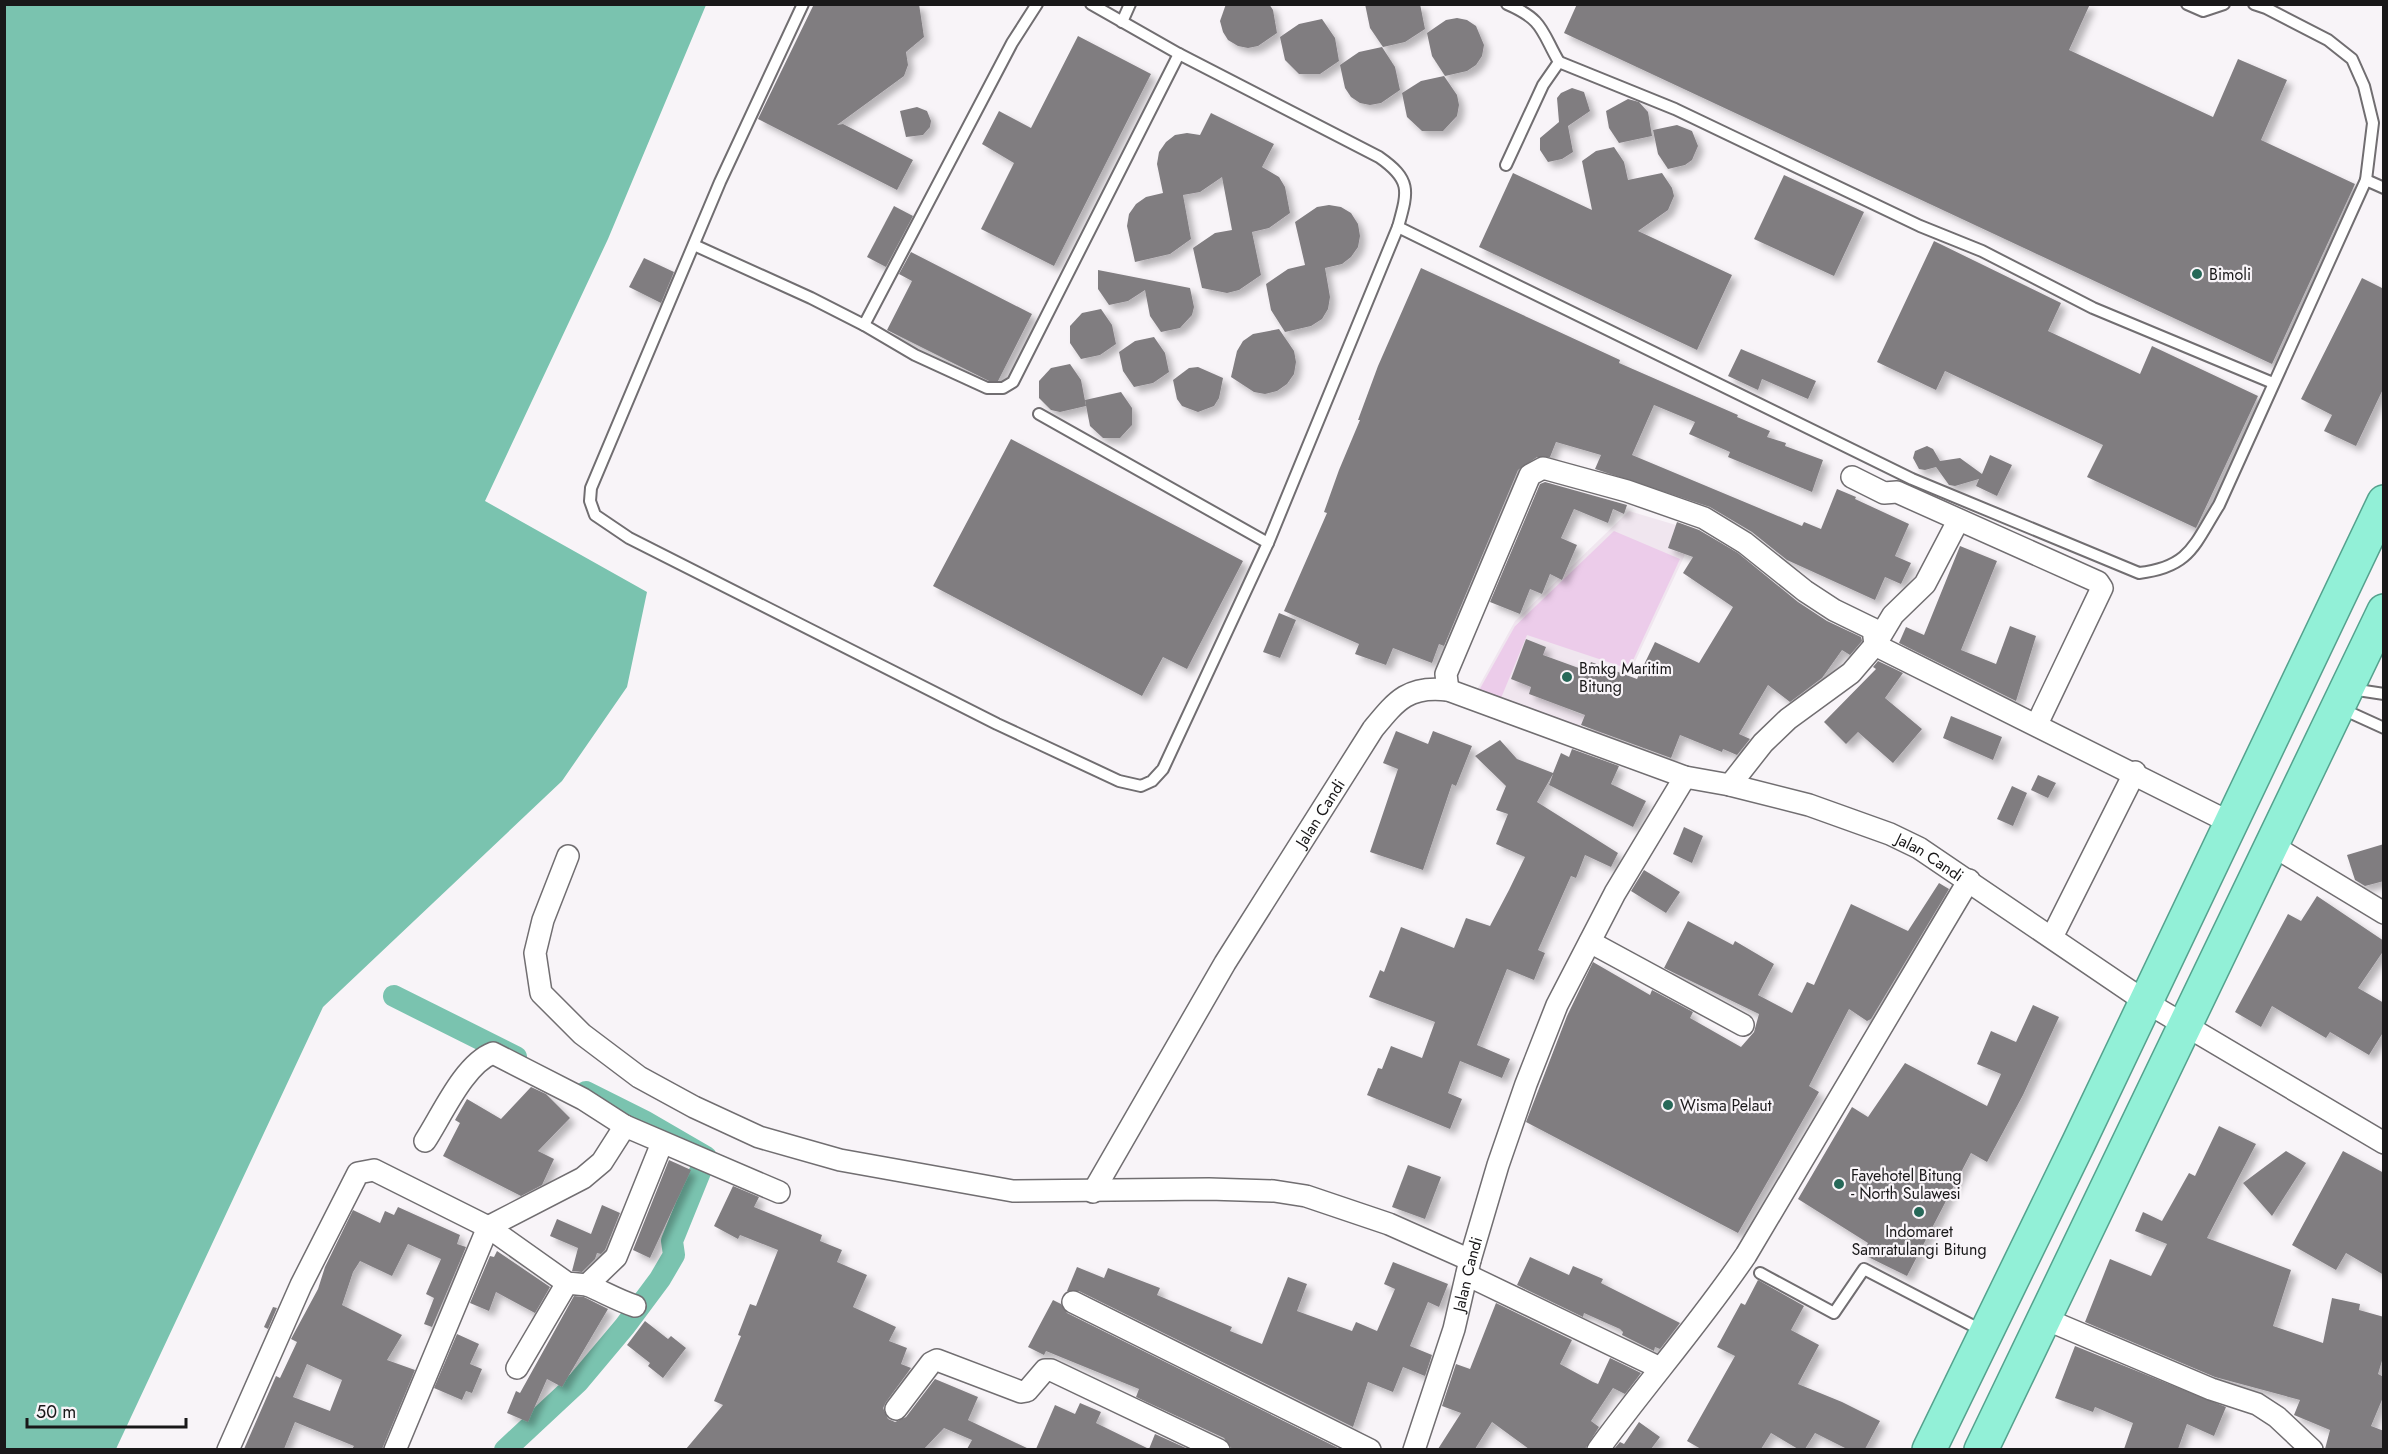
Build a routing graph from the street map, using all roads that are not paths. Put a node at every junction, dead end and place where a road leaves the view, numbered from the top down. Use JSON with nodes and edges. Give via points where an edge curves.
{"nodes":[{"id":1,"x":804,"y":4,"type":"edge"},
{"id":2,"x":1037,"y":4,"type":"edge"},
{"id":3,"x":1091,"y":4,"type":"edge"},
{"id":4,"x":1130,"y":4,"type":"edge"},
{"id":5,"x":1507,"y":4,"type":"edge"},
{"id":6,"x":2187,"y":4,"type":"edge"},
{"id":7,"x":2224,"y":4,"type":"edge"},
{"id":8,"x":2254,"y":4,"type":"edge"},
{"id":9,"x":1122,"y":22,"type":"junction"},
{"id":10,"x":1179,"y":54,"type":"junction"},
{"id":11,"x":1559,"y":62,"type":"junction"},
{"id":12,"x":1506,"y":165,"type":"dead end"},
{"id":13,"x":2366,"y":180,"type":"junction"},
{"id":14,"x":2384,"y":188,"type":"edge"},
{"id":15,"x":1398,"y":227,"type":"junction"},
{"id":16,"x":694,"y":245,"type":"junction"},
{"id":17,"x":864,"y":326,"type":"junction"},
{"id":18,"x":2272,"y":383,"type":"junction"},
{"id":19,"x":1039,"y":414,"type":"dead end"},
{"id":20,"x":1852,"y":477,"type":"dead end"},
{"id":21,"x":2384,"y":502,"type":"edge"},
{"id":22,"x":1958,"y":521,"type":"junction"},
{"id":23,"x":1268,"y":543,"type":"junction"},
{"id":24,"x":2384,"y":611,"type":"edge"},
{"id":25,"x":1875,"y":645,"type":"junction"},
{"id":26,"x":1448,"y":690,"type":"junction"},
{"id":27,"x":2384,"y":694,"type":"edge"},
{"id":28,"x":2342,"y":697,"type":"junction"},
{"id":29,"x":2037,"y":724,"type":"junction"},
{"id":30,"x":2384,"y":728,"type":"edge"},
{"id":31,"x":2135,"y":772,"type":"junction"},
{"id":32,"x":1685,"y":777,"type":"junction"},
{"id":33,"x":1730,"y":785,"type":"junction"},
{"id":34,"x":2231,"y":823,"type":"junction"},
{"id":35,"x":2270,"y":844,"type":"junction"},
{"id":36,"x":568,"y":856,"type":"dead end"},
{"id":37,"x":1970,"y":880,"type":"junction"},
{"id":38,"x":2384,"y":913,"type":"edge"},
{"id":39,"x":2052,"y":937,"type":"junction"},
{"id":40,"x":1590,"y":942,"type":"junction"},
{"id":41,"x":2146,"y":1002,"type":"junction"},
{"id":42,"x":2183,"y":1024,"type":"junction"},
{"id":43,"x":1743,"y":1025,"type":"dead end"},
{"id":44,"x":625,"y":1126,"type":"junction"},
{"id":45,"x":426,"y":1142,"type":"dead end"},
{"id":46,"x":662,"y":1143,"type":"junction"},
{"id":47,"x":2384,"y":1143,"type":"edge"},
{"id":48,"x":779,"y":1192,"type":"dead end"},
{"id":49,"x":1093,"y":1192,"type":"junction"},
{"id":50,"x":488,"y":1227,"type":"junction"},
{"id":51,"x":1468,"y":1268,"type":"junction"},
{"id":52,"x":1760,"y":1273,"type":"dead end"},
{"id":53,"x":577,"y":1284,"type":"junction"},
{"id":54,"x":1072,"y":1302,"type":"dead end"},
{"id":55,"x":635,"y":1306,"type":"dead end"},
{"id":56,"x":2043,"y":1318,"type":"junction"},
{"id":57,"x":1986,"y":1333,"type":"junction"},
{"id":58,"x":517,"y":1368,"type":"dead end"},
{"id":59,"x":1660,"y":1368,"type":"junction"},
{"id":60,"x":896,"y":1409,"type":"dead end"},
{"id":61,"x":228,"y":1449,"type":"edge"},
{"id":62,"x":395,"y":1449,"type":"edge"},
{"id":63,"x":1219,"y":1449,"type":"edge"},
{"id":64,"x":1370,"y":1449,"type":"edge"},
{"id":65,"x":1414,"y":1449,"type":"edge"},
{"id":66,"x":1598,"y":1449,"type":"edge"},
{"id":67,"x":1929,"y":1449,"type":"edge"},
{"id":68,"x":1981,"y":1449,"type":"edge"},
{"id":69,"x":2312,"y":1449,"type":"edge"}],
"edges":[{"from":1,"to":16,"type":"lane"},
{"from":2,"to":17,"type":"lane","via":[[1012,43]]},
{"from":3,"to":9,"type":"lane"},
{"from":4,"to":9,"type":"lane"},
{"from":5,"to":11,"type":"lane","via":[[1542,27]]},
{"from":6,"to":7,"type":"lane","via":[[2203,11]]},
{"from":8,"to":13,"type":"lane","via":[[2328,40],[2352,59],[2373,123]]},
{"from":9,"to":10,"type":"lane"},
{"from":10,"to":15,"type":"lane","via":[[1396,169],[1407,195]]},
{"from":10,"to":17,"type":"lane","via":[[1013,382],[1002,388],[987,387],[915,355]]},
{"from":11,"to":12,"type":"lane","via":[[1543,85]]},
{"from":11,"to":18,"type":"lane","via":[[1675,109],[1920,226],[1982,251],[2093,308]]},
{"from":13,"to":14,"type":"lane"},
{"from":13,"to":18,"type":"lane"},
{"from":15,"to":18,"type":"lane","via":[[1912,479],[2139,573],[2169,568],[2190,552],[2219,505]]},
{"from":15,"to":23,"type":"lane"},
{"from":16,"to":17,"type":"lane"},
{"from":16,"to":23,"type":"lane","via":[[591,488],[590,501],[595,515],[692,573],[1086,768],[1119,782],[1141,786],[1163,769]]},
{"from":19,"to":23,"type":"lane"},
{"from":20,"to":22,"type":"street","via":[[1884,493],[1897,492]]},
{"from":21,"to":34,"type":"highway"},
{"from":22,"to":25,"type":"street","via":[[1924,584],[1893,615]]},
{"from":22,"to":29,"type":"street","via":[[2098,582],[2102,588]]},
{"from":24,"to":28,"type":"highway"},
{"from":25,"to":26,"type":"street","via":[[1873,629],[1815,597],[1745,543],[1704,518],[1627,490],[1538,469],[1530,475],[1446,674]]},
{"from":25,"to":29,"type":"street"},
{"from":25,"to":33,"type":"street","via":[[1851,673],[1772,735]]},
{"from":26,"to":32,"type":"street","name":"Jalan Candi"},
{"from":26,"to":49,"type":"street","name":"Jalan Candi","via":[[1426,688],[1406,695],[1373,729],[1225,963]]},
{"from":27,"to":28,"type":"lane"},
{"from":28,"to":30,"type":"lane"},
{"from":28,"to":35,"type":"highway"},
{"from":29,"to":31,"type":"street"},
{"from":31,"to":34,"type":"street"},
{"from":31,"to":39,"type":"street"},
{"from":32,"to":33,"type":"street","name":"Jalan Candi"},
{"from":32,"to":40,"type":"street","name":"Jalan Candi","via":[[1656,821]]},
{"from":33,"to":37,"type":"street","name":"Jalan Candi","via":[[1809,805],[1890,834]]},
{"from":34,"to":41,"type":"highway"},
{"from":35,"to":38,"type":"street"},
{"from":35,"to":42,"type":"highway"},
{"from":36,"to":49,"type":"street","via":[[543,920],[535,953],[541,993],[582,1034],[639,1077],[759,1137],[840,1160],[1013,1191]]},
{"from":37,"to":39,"type":"street","name":"Jalan Candi"},
{"from":37,"to":59,"type":"street","via":[[1746,1255]]},
{"from":39,"to":41,"type":"street","name":"Jalan Candi"},
{"from":40,"to":43,"type":"street"},
{"from":40,"to":51,"type":"street","name":"Jalan Candi","via":[[1557,1005],[1526,1084]]},
{"from":41,"to":42,"type":"street","name":"Jalan Candi"},
{"from":41,"to":57,"type":"highway"},
{"from":42,"to":47,"type":"street","name":"Jalan Candi"},
{"from":42,"to":56,"type":"highway"},
{"from":44,"to":45,"type":"street","via":[[583,1099],[493,1053],[470,1069]]},
{"from":44,"to":46,"type":"street"},
{"from":44,"to":50,"type":"street","via":[[602,1162],[583,1178]]},
{"from":46,"to":48,"type":"street"},
{"from":46,"to":53,"type":"street","via":[[616,1257]]},
{"from":49,"to":51,"type":"street","via":[[1209,1189],[1306,1196],[1389,1224]]},
{"from":50,"to":53,"type":"street"},
{"from":50,"to":61,"type":"street","via":[[374,1170],[358,1173],[301,1285]]},
{"from":50,"to":62,"type":"street"},
{"from":51,"to":59,"type":"street"},
{"from":51,"to":65,"type":"street","name":"Jalan Candi","via":[[1454,1329]]},
{"from":52,"to":57,"type":"lane","via":[[1834,1313],[1864,1269]]},
{"from":53,"to":55,"type":"street"},
{"from":53,"to":58,"type":"street"},
{"from":54,"to":64,"type":"street"},
{"from":56,"to":68,"type":"highway"},
{"from":56,"to":69,"type":"street","via":[[2145,1363],[2257,1404]]},
{"from":57,"to":67,"type":"highway"},
{"from":59,"to":66,"type":"street"},
{"from":60,"to":63,"type":"street","via":[[937,1360],[1021,1392],[1027,1391],[1045,1370],[1051,1370]]}]}
